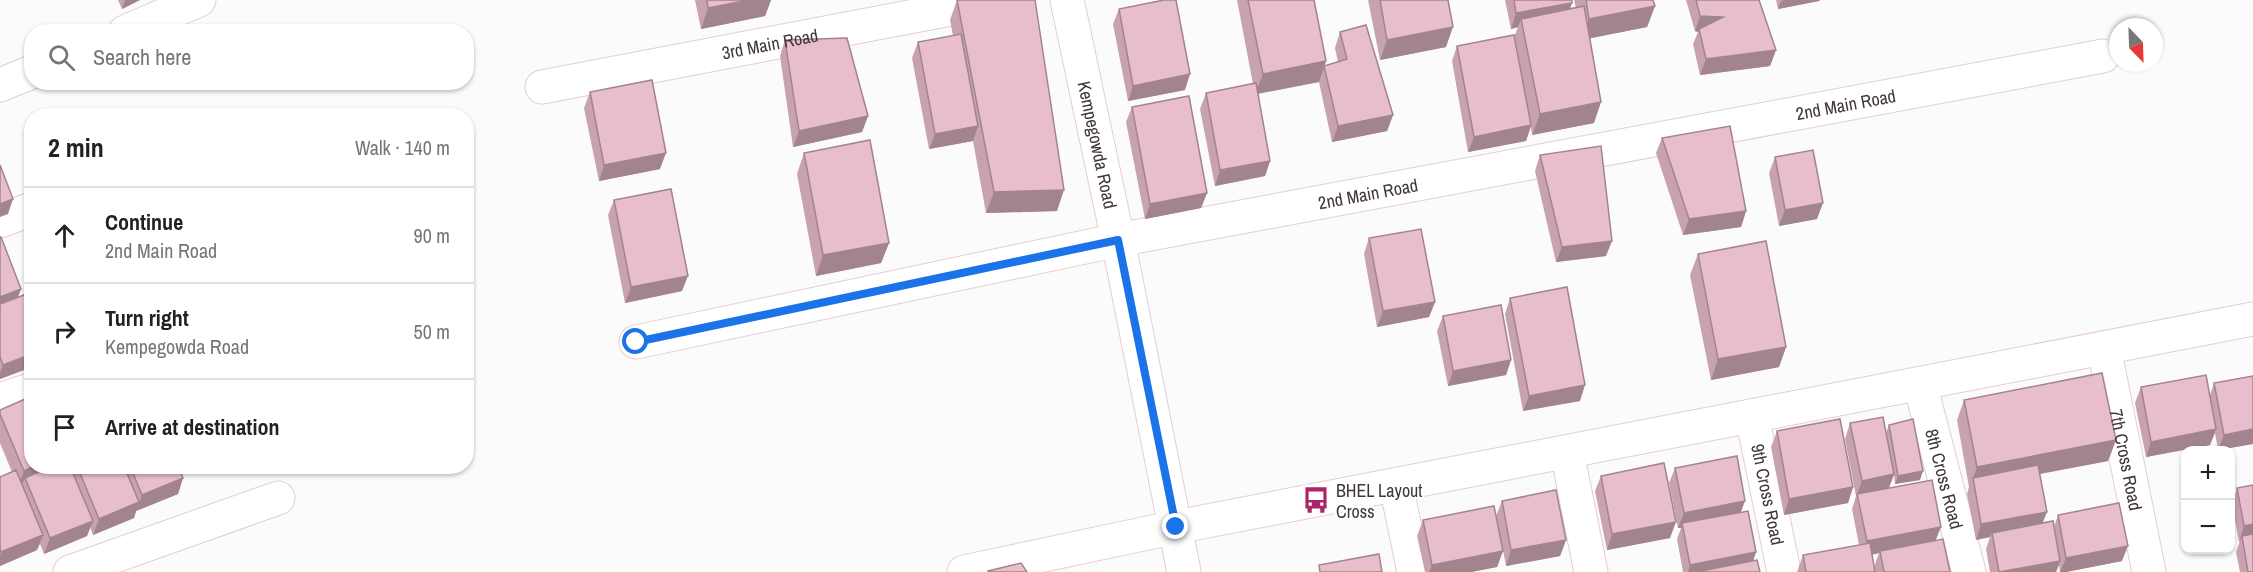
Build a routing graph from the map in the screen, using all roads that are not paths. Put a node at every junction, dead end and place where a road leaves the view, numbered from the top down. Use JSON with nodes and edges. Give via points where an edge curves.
{"nodes":[{"id":1,"x":199,"y":0,"type":"edge"},
{"id":2,"x":998,"y":0,"type":"edge"},
{"id":3,"x":1067,"y":0,"type":"edge"},
{"id":4,"x":144,"y":24,"type":"edge"},
{"id":5,"x":2103,"y":56,"type":"dead end"},
{"id":6,"x":24,"y":75,"type":"edge"},
{"id":7,"x":0,"y":85,"type":"edge"},
{"id":8,"x":542,"y":87,"type":"dead end"},
{"id":9,"x":24,"y":212,"type":"edge"},
{"id":10,"x":0,"y":221,"type":"edge"},
{"id":11,"x":1118,"y":240,"type":"junction"},
{"id":12,"x":2253,"y":320,"type":"edge"},
{"id":13,"x":636,"y":342,"type":"dead end"},
{"id":14,"x":2104,"y":348,"type":"junction"},
{"id":15,"x":1920,"y":384,"type":"junction"},
{"id":16,"x":24,"y":392,"type":"edge"},
{"id":17,"x":0,"y":400,"type":"edge"},
{"id":18,"x":1752,"y":416,"type":"junction"},
{"id":19,"x":1567,"y":452,"type":"junction"},
{"id":20,"x":1396,"y":485,"type":"junction"},
{"id":21,"x":278,"y":498,"type":"dead end"},
{"id":22,"x":1176,"y":527,"type":"junction"},
{"id":23,"x":70,"y":572,"type":"edge"},
{"id":24,"x":964,"y":572,"type":"edge"},
{"id":25,"x":1184,"y":572,"type":"edge"},
{"id":26,"x":1414,"y":572,"type":"edge"},
{"id":27,"x":1591,"y":572,"type":"edge"},
{"id":28,"x":1784,"y":572,"type":"edge"},
{"id":29,"x":1969,"y":572,"type":"edge"},
{"id":30,"x":2149,"y":572,"type":"edge"}],
"edges":[{"from":1,"to":4,"type":"street"},
{"from":2,"to":8,"type":"street","name":"3rd Main Road"},
{"from":3,"to":11,"type":"street","name":"Kempegowda Road"},
{"from":5,"to":11,"type":"street","name":"2nd Main Road"},
{"from":6,"to":7,"type":"street"},
{"from":9,"to":10,"type":"street"},
{"from":11,"to":13,"type":"street","name":"2nd Main Road"},
{"from":11,"to":22,"type":"street","name":"Kempegowda Road"},
{"from":12,"to":14,"type":"street"},
{"from":14,"to":15,"type":"street"},
{"from":14,"to":30,"type":"street","name":"7th Cross Road"},
{"from":15,"to":18,"type":"street"},
{"from":15,"to":29,"type":"street","name":"8th Cross Road"},
{"from":16,"to":17,"type":"street"},
{"from":18,"to":19,"type":"street"},
{"from":18,"to":28,"type":"street","name":"9th Cross Road"},
{"from":19,"to":20,"type":"street"},
{"from":19,"to":27,"type":"street"},
{"from":20,"to":22,"type":"street"},
{"from":20,"to":26,"type":"street"},
{"from":21,"to":23,"type":"street"},
{"from":22,"to":24,"type":"street"},
{"from":22,"to":25,"type":"street","name":"Kempegowda Road"}]}
